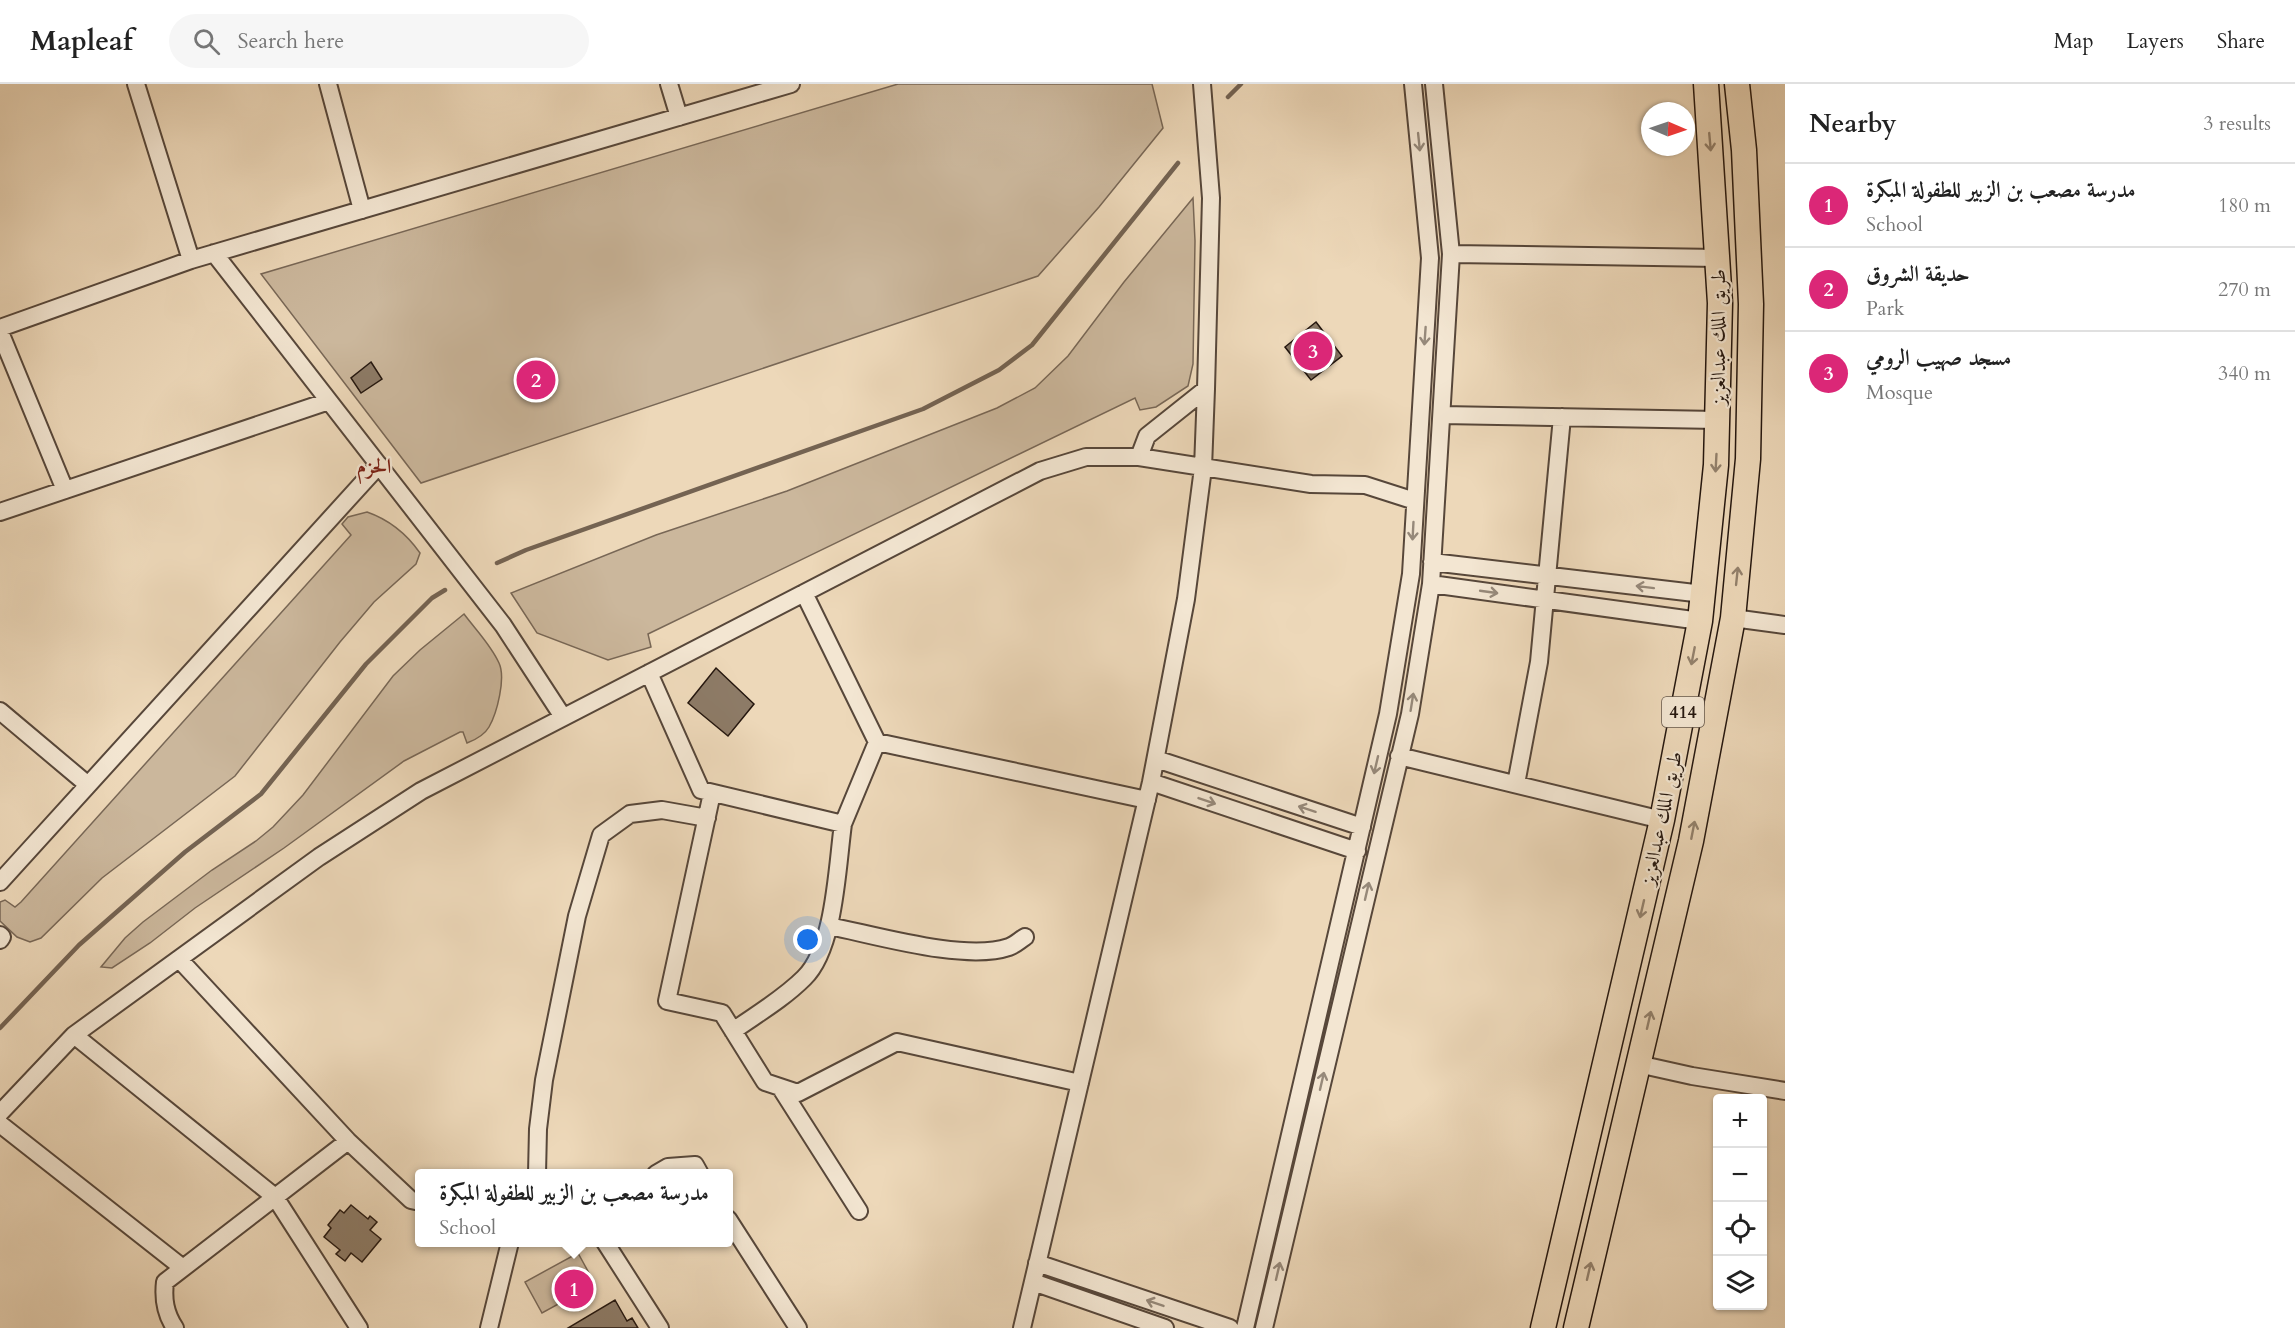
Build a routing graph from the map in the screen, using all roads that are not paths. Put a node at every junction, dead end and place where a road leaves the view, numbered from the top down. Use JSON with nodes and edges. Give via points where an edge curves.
{"nodes":[{"id":1,"x":136,"y":84,"type":"edge"},
{"id":2,"x":328,"y":84,"type":"edge"},
{"id":3,"x":669,"y":84,"type":"edge"},
{"id":4,"x":791,"y":84,"type":"edge"},
{"id":5,"x":1202,"y":84,"type":"edge"},
{"id":6,"x":1413,"y":84,"type":"edge"},
{"id":7,"x":1434,"y":84,"type":"edge"},
{"id":8,"x":1706,"y":84,"type":"edge"},
{"id":9,"x":1737,"y":84,"type":"edge"},
{"id":10,"x":679,"y":117,"type":"junction"},
{"id":11,"x":362,"y":210,"type":"junction"},
{"id":12,"x":214,"y":253,"type":"junction"},
{"id":13,"x":1451,"y":254,"type":"junction"},
{"id":14,"x":1718,"y":258,"type":"junction"},
{"id":15,"x":191,"y":260,"type":"junction"},
{"id":16,"x":0,"y":330,"type":"edge"},
{"id":17,"x":1206,"y":389,"type":"junction"},
{"id":18,"x":330,"y":401,"type":"junction"},
{"id":19,"x":1442,"y":415,"type":"junction"},
{"id":20,"x":1562,"y":417,"type":"junction"},
{"id":21,"x":1718,"y":420,"type":"junction"},
{"id":22,"x":1139,"y":457,"type":"junction"},
{"id":23,"x":379,"y":465,"type":"junction"},
{"id":24,"x":1203,"y":468,"type":"junction"},
{"id":25,"x":65,"y":490,"type":"junction"},
{"id":26,"x":1415,"y":501,"type":"junction"},
{"id":27,"x":0,"y":512,"type":"edge"},
{"id":28,"x":1432,"y":562,"type":"junction"},
{"id":29,"x":1547,"y":576,"type":"junction"},
{"id":30,"x":1431,"y":584,"type":"junction"},
{"id":31,"x":804,"y":593,"type":"junction"},
{"id":32,"x":1703,"y":594,"type":"junction"},
{"id":33,"x":1545,"y":600,"type":"junction"},
{"id":34,"x":1733,"y":618,"type":"junction"},
{"id":35,"x":1700,"y":621,"type":"junction"},
{"id":36,"x":1785,"y":625,"type":"edge"},
{"id":37,"x":649,"y":673,"type":"junction"},
{"id":38,"x":0,"y":711,"type":"edge"},
{"id":39,"x":563,"y":717,"type":"junction"},
{"id":40,"x":877,"y":742,"type":"junction"},
{"id":41,"x":1399,"y":756,"type":"junction"},
{"id":42,"x":1156,"y":759,"type":"junction"},
{"id":43,"x":1152,"y":782,"type":"junction"},
{"id":44,"x":1516,"y":784,"type":"junction"},
{"id":45,"x":88,"y":785,"type":"junction"},
{"id":46,"x":712,"y":793,"type":"junction"},
{"id":47,"x":1147,"y":800,"type":"junction"},
{"id":48,"x":707,"y":818,"type":"junction"},
{"id":49,"x":1662,"y":820,"type":"junction"},
{"id":50,"x":843,"y":824,"type":"junction"},
{"id":51,"x":1362,"y":828,"type":"junction"},
{"id":52,"x":1357,"y":851,"type":"junction"},
{"id":53,"x":0,"y":882,"type":"edge"},
{"id":54,"x":829,"y":926,"type":"junction"},
{"id":55,"x":1025,"y":937,"type":"dead end"},
{"id":56,"x":179,"y":959,"type":"junction"},
{"id":57,"x":733,"y":1031,"type":"junction"},
{"id":58,"x":74,"y":1035,"type":"junction"},
{"id":59,"x":1638,"y":1064,"type":"junction"},
{"id":60,"x":1080,"y":1083,"type":"junction"},
{"id":61,"x":780,"y":1087,"type":"junction"},
{"id":62,"x":1785,"y":1091,"type":"edge"},
{"id":63,"x":0,"y":1113,"type":"edge"},
{"id":64,"x":0,"y":1124,"type":"edge"},
{"id":65,"x":348,"y":1141,"type":"junction"},
{"id":66,"x":537,"y":1169,"type":"edge"},
{"id":67,"x":664,"y":1169,"type":"edge"},
{"id":68,"x":698,"y":1169,"type":"edge"},
{"id":69,"x":275,"y":1197,"type":"junction"},
{"id":70,"x":415,"y":1201,"type":"edge"},
{"id":71,"x":859,"y":1211,"type":"dead end"},
{"id":72,"x":733,"y":1225,"type":"edge"},
{"id":73,"x":509,"y":1247,"type":"edge"},
{"id":74,"x":608,"y":1247,"type":"edge"},
{"id":75,"x":1037,"y":1263,"type":"junction"},
{"id":76,"x":183,"y":1268,"type":"junction"},
{"id":77,"x":1033,"y":1282,"type":"junction"},
{"id":78,"x":175,"y":1328,"type":"edge"},
{"id":79,"x":359,"y":1328,"type":"edge"},
{"id":80,"x":489,"y":1328,"type":"edge"},
{"id":81,"x":660,"y":1328,"type":"edge"},
{"id":82,"x":798,"y":1328,"type":"edge"},
{"id":83,"x":1022,"y":1328,"type":"edge"},
{"id":84,"x":1165,"y":1328,"type":"edge"},
{"id":85,"x":1230,"y":1328,"type":"edge"},
{"id":86,"x":1245,"y":1328,"type":"edge"},
{"id":87,"x":1264,"y":1328,"type":"edge"},
{"id":88,"x":1543,"y":1328,"type":"edge"},
{"id":89,"x":1576,"y":1328,"type":"edge"}],
"edges":[{"from":1,"to":15,"type":"street"},
{"from":2,"to":11,"type":"street"},
{"from":3,"to":10,"type":"street"},
{"from":4,"to":10,"type":"street"},
{"from":5,"to":17,"type":"street","via":[[1211,198]]},
{"from":6,"to":26,"type":"street","one_way":true,"via":[[1430,258]]},
{"from":7,"to":13,"type":"street"},
{"from":8,"to":14,"type":"highway","name":"طريق الملك عبدالعزيز","number":"414","one_way":true},
{"from":34,"to":9,"type":"highway","name":"طريق الملك عبدالعزيز","number":"414","one_way":true,"via":[[1748,459],[1751,304]]},
{"from":10,"to":11,"type":"street"},
{"from":11,"to":12,"type":"street"},
{"from":12,"to":15,"type":"street"},
{"from":12,"to":18,"type":"street"},
{"from":13,"to":14,"type":"street"},
{"from":13,"to":19,"type":"street"},
{"from":14,"to":21,"type":"highway","name":"طريق الملك عبدالعزيز","number":"414"},
{"from":15,"to":16,"type":"street"},
{"from":16,"to":25,"type":"street"},
{"from":17,"to":22,"type":"street","via":[[1147,436]]},
{"from":17,"to":24,"type":"street"},
{"from":18,"to":23,"type":"street"},
{"from":18,"to":25,"type":"street"},
{"from":19,"to":20,"type":"street"},
{"from":19,"to":28,"type":"street"},
{"from":20,"to":21,"type":"street"},
{"from":20,"to":29,"type":"street"},
{"from":21,"to":32,"type":"highway","name":"طريق الملك عبدالعزيز","number":"414","one_way":true},
{"from":22,"to":24,"type":"street"},
{"from":22,"to":31,"type":"street","via":[[1086,456],[1040,471]]},
{"from":23,"to":39,"type":"street","via":[[503,625]]},
{"from":23,"to":45,"type":"street"},
{"from":24,"to":26,"type":"street","via":[[1311,483],[1365,485]]},
{"from":24,"to":42,"type":"street","via":[[1186,599]]},
{"from":25,"to":27,"type":"street"},
{"from":26,"to":51,"type":"street","one_way":true,"via":[[1409,586],[1388,714]]},
{"from":28,"to":29,"type":"street"},
{"from":28,"to":30,"type":"street"},
{"from":32,"to":29,"type":"street","one_way":true},
{"from":29,"to":33,"type":"street"},
{"from":30,"to":33,"type":"street","one_way":true},
{"from":41,"to":30,"type":"street","one_way":true,"via":[[1410,714]]},
{"from":31,"to":37,"type":"street"},
{"from":31,"to":40,"type":"street"},
{"from":32,"to":35,"type":"highway","name":"طريق الملك عبدالعزيز","number":"414"},
{"from":33,"to":35,"type":"street"},
{"from":33,"to":44,"type":"street","via":[[1539,662]]},
{"from":34,"to":36,"type":"street"},
{"from":59,"to":34,"type":"highway","name":"طريق الملك عبدالعزيز","number":"414","one_way":true,"via":[[1691,841]]},
{"from":35,"to":49,"type":"highway","name":"طريق الملك عبدالعزيز","number":"414","one_way":true},
{"from":37,"to":39,"type":"street"},
{"from":37,"to":46,"type":"street","via":[[701,790]]},
{"from":38,"to":45,"type":"street"},
{"from":39,"to":56,"type":"street","via":[[421,791],[320,857]]},
{"from":40,"to":47,"type":"street"},
{"from":40,"to":50,"type":"street"},
{"from":41,"to":44,"type":"street"},
{"from":87,"to":41,"type":"street","one_way":true},
{"from":42,"to":43,"type":"street"},
{"from":51,"to":42,"type":"street","one_way":true},
{"from":43,"to":47,"type":"street"},
{"from":43,"to":52,"type":"street","one_way":true},
{"from":44,"to":49,"type":"street"},
{"from":45,"to":53,"type":"street"},
{"from":46,"to":48,"type":"street"},
{"from":46,"to":50,"type":"street"},
{"from":47,"to":60,"type":"street"},
{"from":48,"to":57,"type":"street","via":[[667,1001],[722,1013]]},
{"from":48,"to":66,"type":"street","via":[[662,810],[630,814],[601,835],[577,916],[553,1034],[538,1129]]},
{"from":49,"to":88,"type":"highway","name":"طريق الملك عبدالعزيز","number":"414","one_way":true},
{"from":50,"to":54,"type":"street"},
{"from":51,"to":52,"type":"street"},
{"from":52,"to":86,"type":"street"},
{"from":54,"to":55,"type":"street","via":[[978,952],[1010,947]]},
{"from":54,"to":57,"type":"street","via":[[818,961],[805,978]]},
{"from":56,"to":58,"type":"street"},
{"from":56,"to":65,"type":"street"},
{"from":57,"to":61,"type":"street","via":[[765,1082]]},
{"from":58,"to":63,"type":"street"},
{"from":58,"to":69,"type":"street"},
{"from":59,"to":62,"type":"street"},
{"from":89,"to":59,"type":"highway","name":"طريق الملك عبدالعزيز","number":"414","one_way":true},
{"from":60,"to":61,"type":"street","via":[[897,1042],[798,1093]]},
{"from":60,"to":75,"type":"street"},
{"from":61,"to":71,"type":"street"},
{"from":64,"to":76,"type":"street"},
{"from":65,"to":69,"type":"street"},
{"from":65,"to":70,"type":"street"},
{"from":67,"to":68,"type":"street","via":[[695,1165]]},
{"from":69,"to":76,"type":"street"},
{"from":69,"to":79,"type":"street"},
{"from":72,"to":82,"type":"street"},
{"from":73,"to":80,"type":"street"},
{"from":74,"to":81,"type":"street"},
{"from":75,"to":77,"type":"street"},
{"from":85,"to":75,"type":"street","one_way":true},
{"from":76,"to":78,"type":"street","via":[[165,1282],[163,1297]]},
{"from":77,"to":83,"type":"street"},
{"from":77,"to":84,"type":"street"}]}
